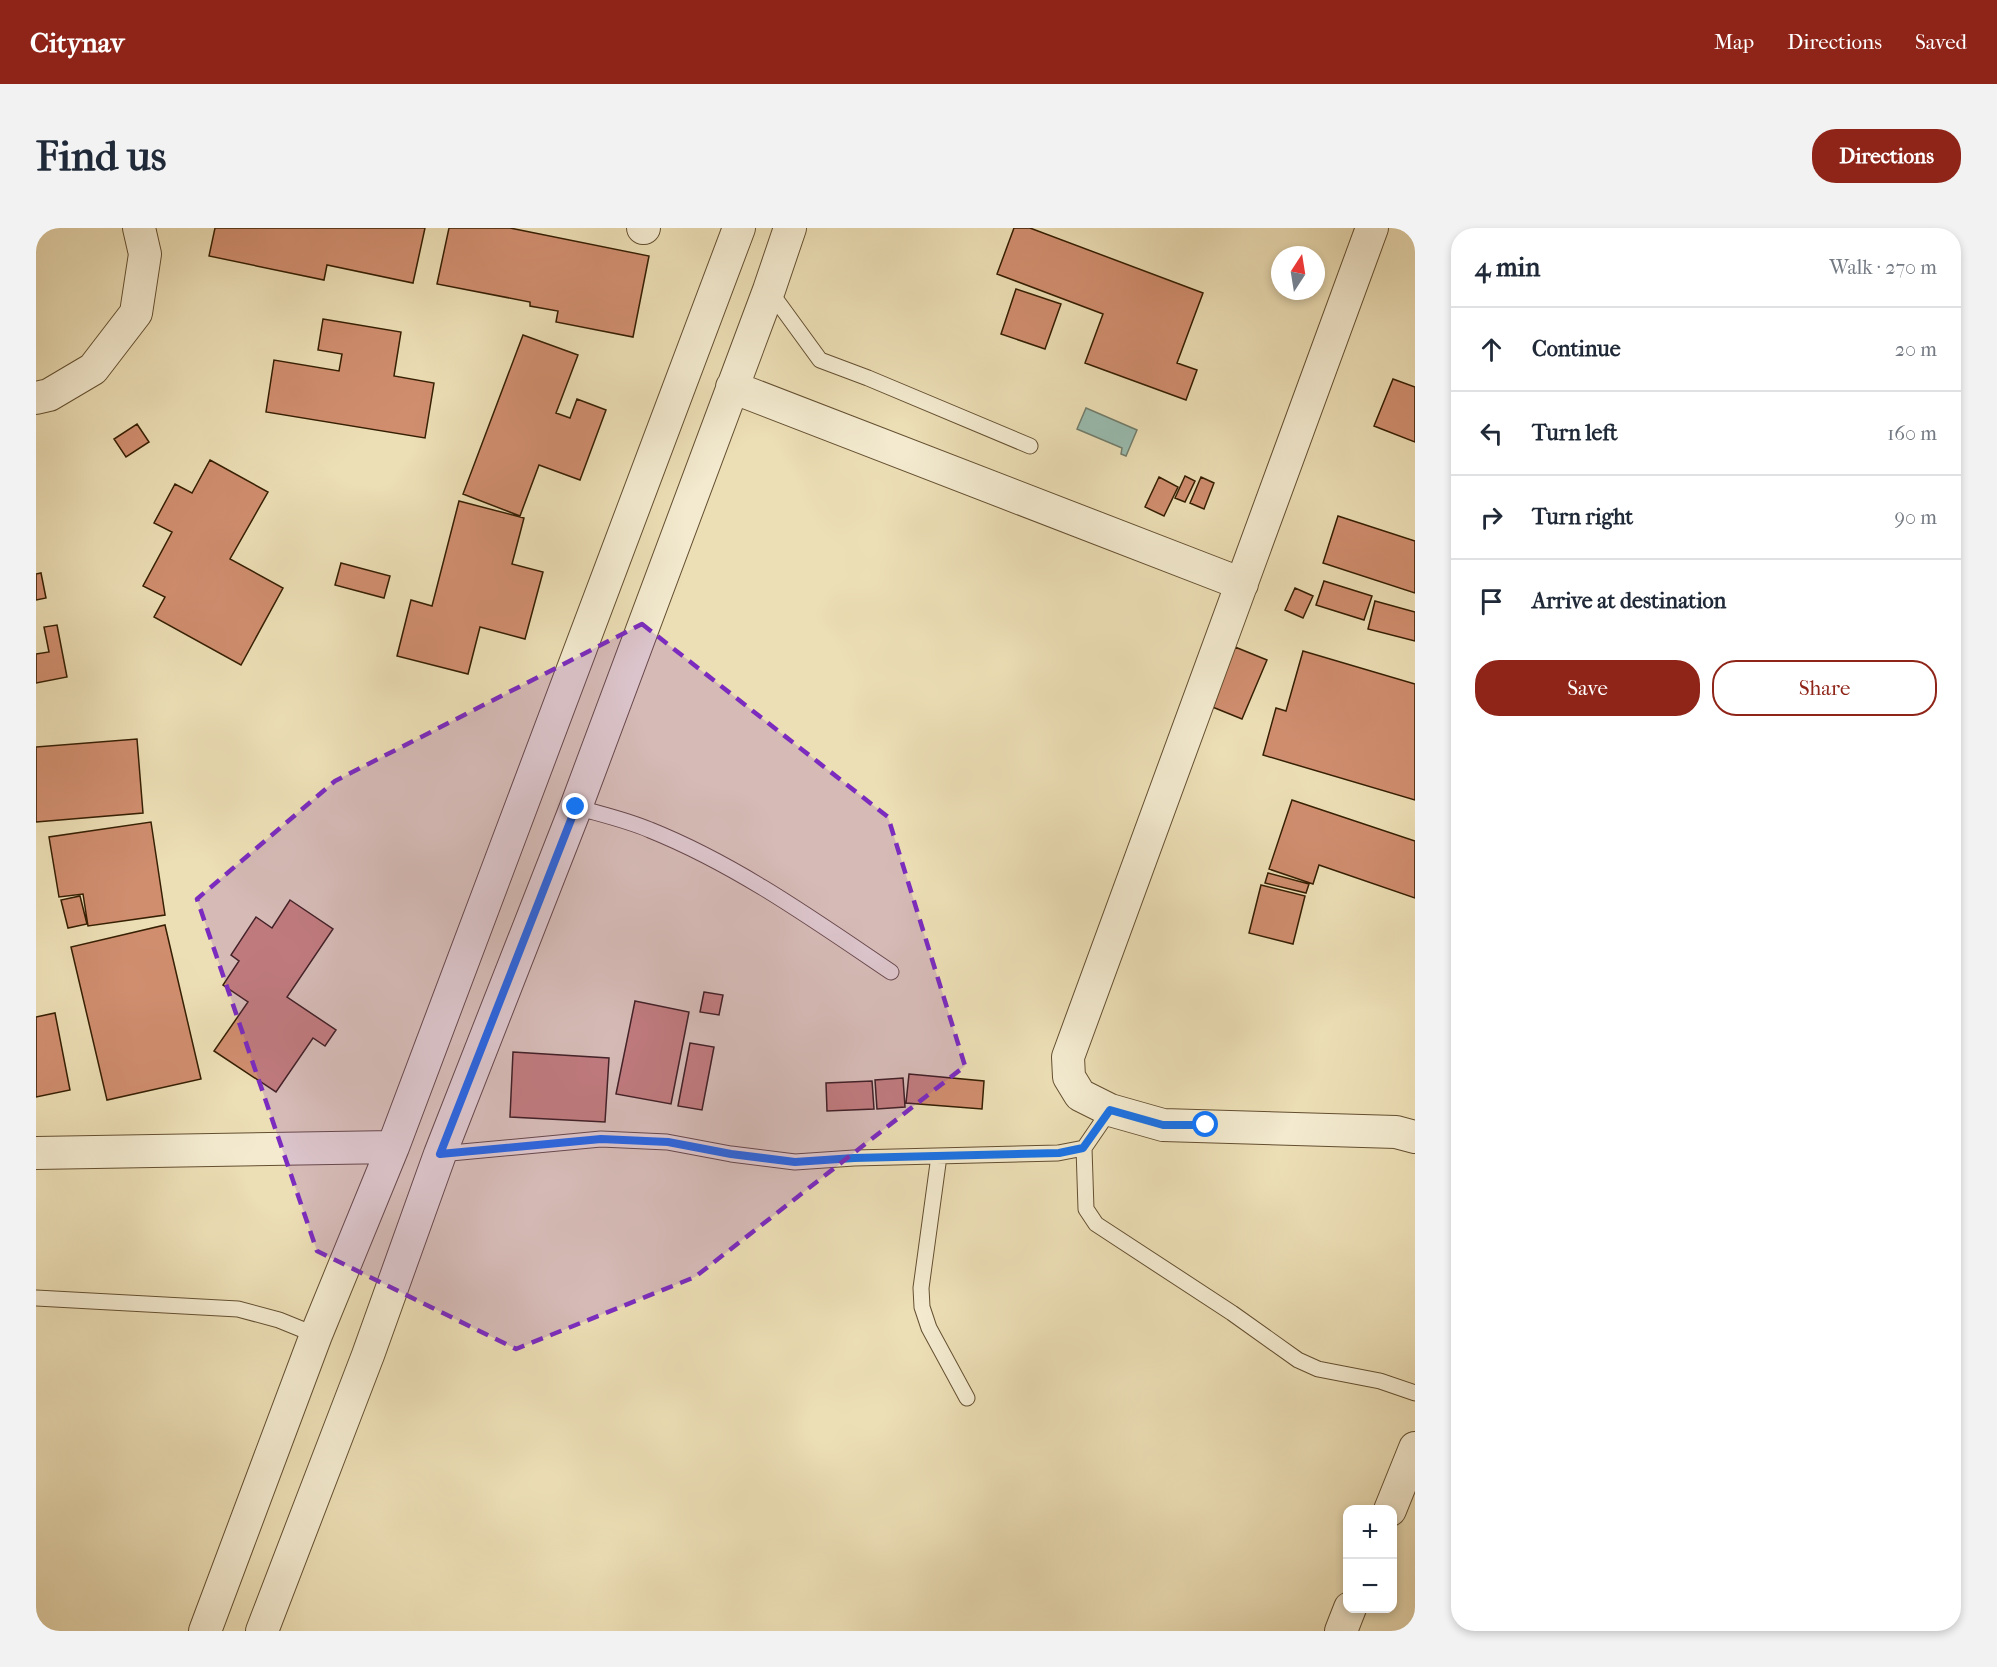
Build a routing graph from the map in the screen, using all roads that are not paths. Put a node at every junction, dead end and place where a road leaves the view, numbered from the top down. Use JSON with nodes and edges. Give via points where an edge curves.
{"nodes":[{"id":1,"x":139,"y":228,"type":"edge"},
{"id":2,"x":739,"y":228,"type":"edge"},
{"id":3,"x":790,"y":228,"type":"edge"},
{"id":4,"x":1372,"y":228,"type":"edge"},
{"id":5,"x":769,"y":291,"type":"junction"},
{"id":6,"x":732,"y":387,"type":"junction"},
{"id":7,"x":36,"y":398,"type":"edge"},
{"id":8,"x":1030,"y":446,"type":"dead end"},
{"id":9,"x":1242,"y":584,"type":"junction"},
{"id":10,"x":576,"y":807,"type":"junction"},
{"id":11,"x":891,"y":972,"type":"dead end"},
{"id":12,"x":1110,"y":1110,"type":"junction"},
{"id":13,"x":1415,"y":1137,"type":"edge"},
{"id":14,"x":393,"y":1147,"type":"junction"},
{"id":15,"x":1083,"y":1148,"type":"junction"},
{"id":16,"x":36,"y":1153,"type":"edge"},
{"id":17,"x":440,"y":1154,"type":"junction"},
{"id":18,"x":939,"y":1156,"type":"junction"},
{"id":19,"x":36,"y":1298,"type":"edge"},
{"id":20,"x":316,"y":1335,"type":"junction"},
{"id":21,"x":1415,"y":1392,"type":"edge"},
{"id":22,"x":967,"y":1398,"type":"dead end"},
{"id":23,"x":1415,"y":1448,"type":"edge"},
{"id":24,"x":1392,"y":1505,"type":"edge"},
{"id":25,"x":1348,"y":1613,"type":"edge"},
{"id":26,"x":206,"y":1631,"type":"edge"},
{"id":27,"x":262,"y":1631,"type":"edge"},
{"id":28,"x":1341,"y":1631,"type":"edge"}],
"edges":[{"from":1,"to":7,"type":"street","via":[[145,255],[136,313],[93,369],[49,395]]},
{"from":2,"to":14,"type":"street"},
{"from":3,"to":5,"type":"street"},
{"from":4,"to":9,"type":"street"},
{"from":5,"to":6,"type":"street"},
{"from":5,"to":8,"type":"lane","via":[[820,360]]},
{"from":6,"to":9,"type":"street"},
{"from":6,"to":10,"type":"street"},
{"from":9,"to":12,"type":"street","via":[[1068,1057],[1069,1077],[1080,1095]]},
{"from":10,"to":11,"type":"lane","via":[[650,830],[716,861],[789,902]]},
{"from":10,"to":17,"type":"street"},
{"from":12,"to":13,"type":"street","via":[[1163,1125],[1396,1132]]},
{"from":12,"to":15,"type":"lane"},
{"from":14,"to":16,"type":"street"},
{"from":14,"to":20,"type":"street"},
{"from":15,"to":18,"type":"lane","via":[[1059,1153]]},
{"from":15,"to":21,"type":"lane","via":[[1086,1209],[1096,1224],[1298,1360],[1318,1369],[1369,1378]]},
{"from":17,"to":18,"type":"lane","via":[[601,1139],[668,1142],[795,1162]]},
{"from":17,"to":27,"type":"street"},
{"from":18,"to":22,"type":"lane","via":[[921,1288],[922,1307],[929,1328]]},
{"from":19,"to":20,"type":"lane","via":[[238,1309]]},
{"from":20,"to":26,"type":"street"},
{"from":23,"to":24,"type":"street"},
{"from":25,"to":28,"type":"street"}]}
